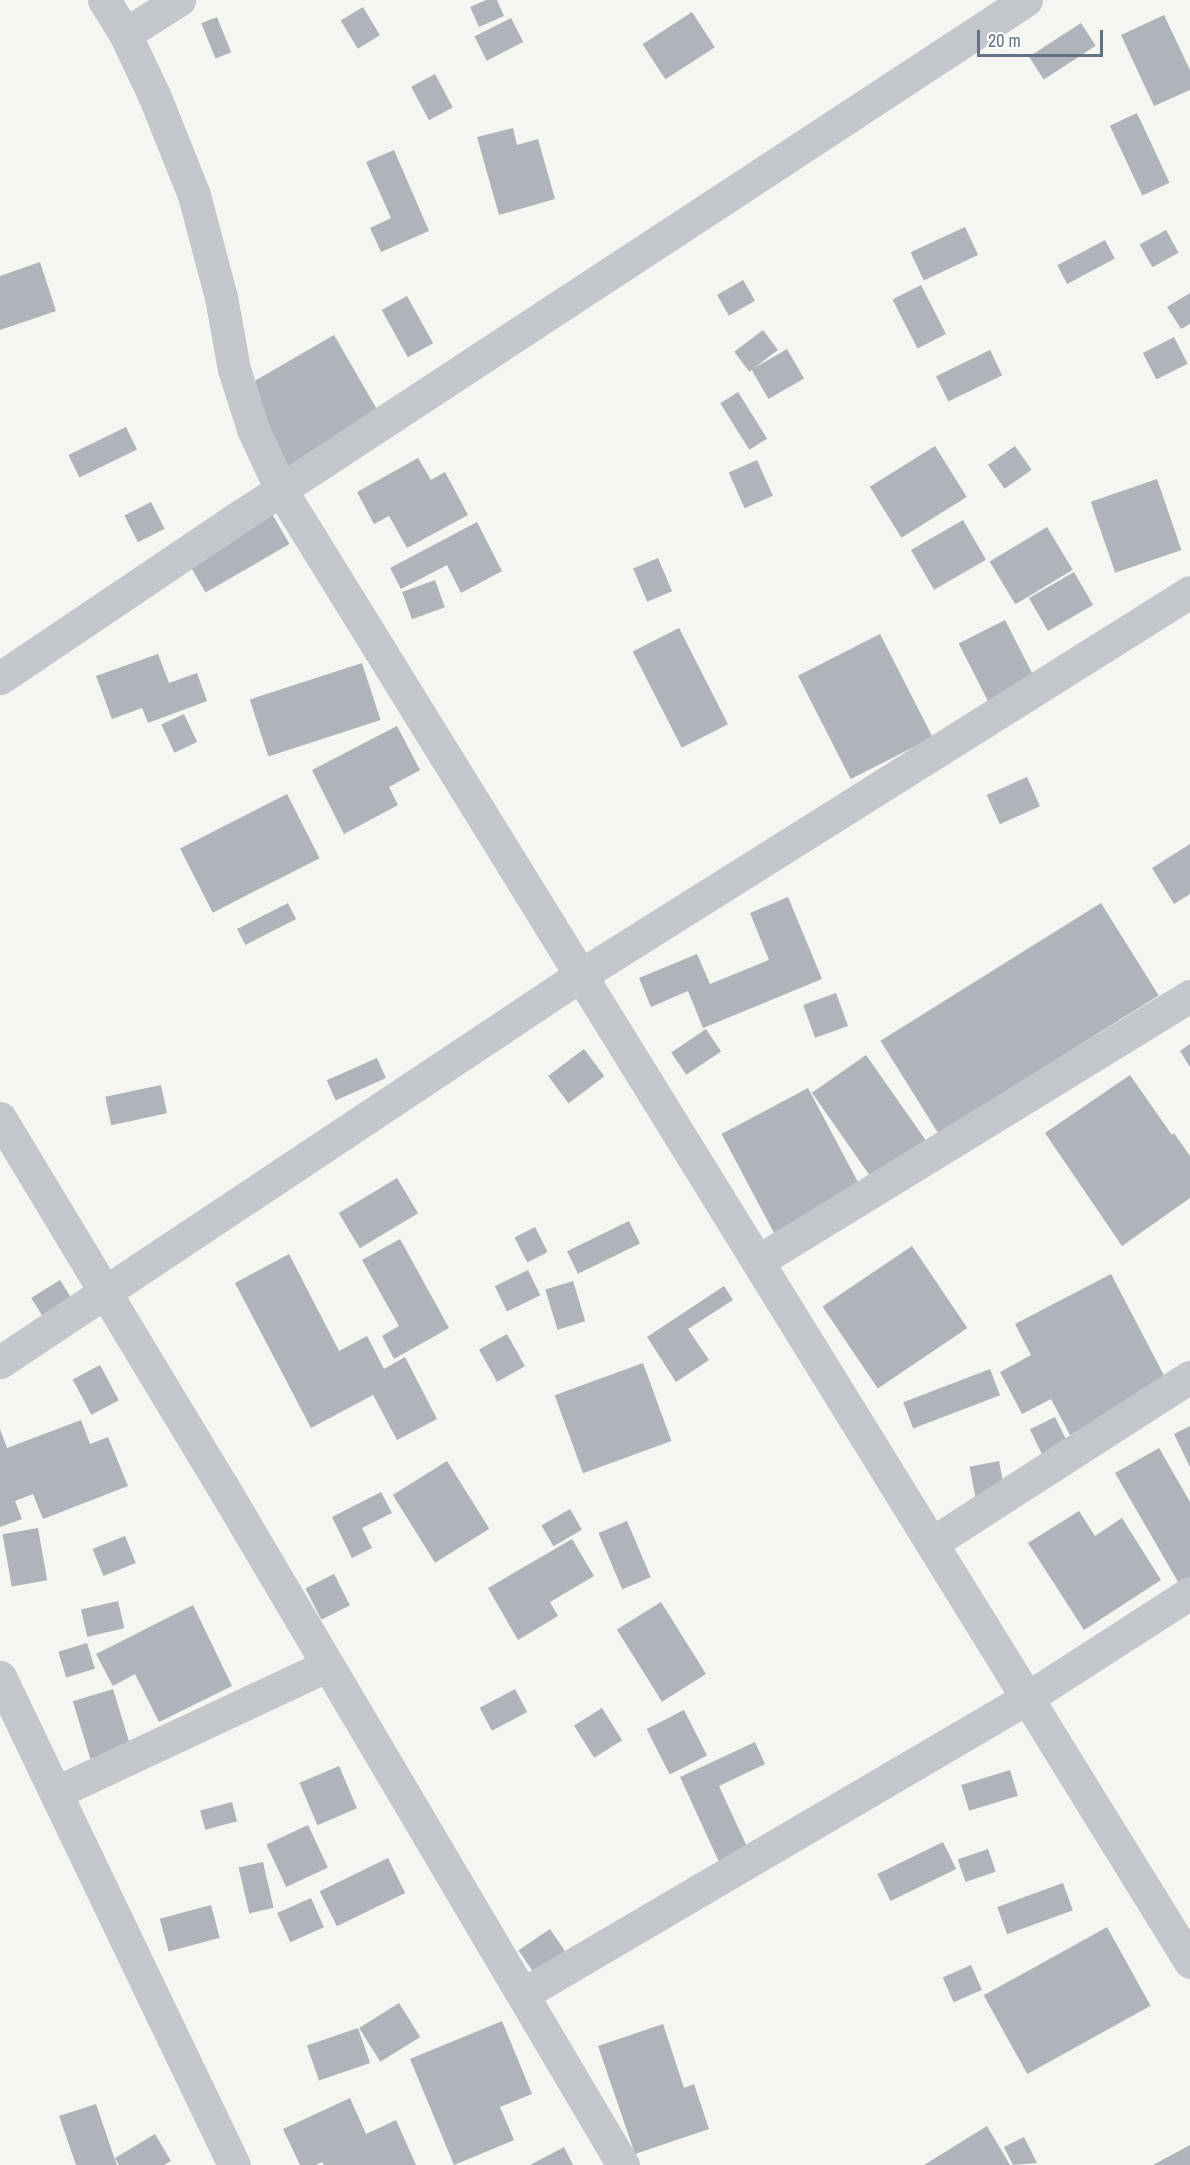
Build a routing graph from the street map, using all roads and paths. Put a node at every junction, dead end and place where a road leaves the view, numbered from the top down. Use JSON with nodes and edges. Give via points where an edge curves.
{"nodes":[{"id":1,"x":104,"y":0,"type":"edge"},
{"id":2,"x":179,"y":0,"type":"edge"},
{"id":3,"x":1026,"y":0,"type":"edge"},
{"id":4,"x":125,"y":34,"type":"junction"},
{"id":5,"x":281,"y":490,"type":"junction"},
{"id":6,"x":1190,"y":592,"type":"edge"},
{"id":7,"x":0,"y":678,"type":"edge"},
{"id":8,"x":581,"y":975,"type":"junction"},
{"id":9,"x":1190,"y":996,"type":"edge"},
{"id":10,"x":0,"y":1118,"type":"edge"},
{"id":11,"x":758,"y":1261,"type":"junction"},
{"id":12,"x":104,"y":1291,"type":"junction"},
{"id":13,"x":0,"y":1362,"type":"edge"},
{"id":14,"x":1190,"y":1377,"type":"edge"},
{"id":15,"x":932,"y":1544,"type":"junction"},
{"id":16,"x":1190,"y":1593,"type":"edge"},
{"id":17,"x":328,"y":1665,"type":"junction"},
{"id":18,"x":0,"y":1677,"type":"edge"},
{"id":19,"x":1027,"y":1698,"type":"junction"},
{"id":20,"x":57,"y":1792,"type":"junction"},
{"id":21,"x":1190,"y":1962,"type":"edge"},
{"id":22,"x":523,"y":1994,"type":"junction"},
{"id":23,"x":234,"y":2165,"type":"edge"},
{"id":24,"x":623,"y":2165,"type":"edge"}],
"edges":[{"from":1,"to":4,"type":"street"},
{"from":2,"to":4,"type":"street"},
{"from":3,"to":5,"type":"street"},
{"from":4,"to":5,"type":"street","via":[[194,195],[221,297],[234,369],[253,429]]},
{"from":5,"to":7,"type":"street"},
{"from":5,"to":8,"type":"street"},
{"from":6,"to":8,"type":"street"},
{"from":8,"to":11,"type":"street"},
{"from":8,"to":12,"type":"street"},
{"from":9,"to":11,"type":"street"},
{"from":10,"to":12,"type":"street"},
{"from":11,"to":15,"type":"street"},
{"from":12,"to":13,"type":"street"},
{"from":12,"to":17,"type":"street"},
{"from":14,"to":15,"type":"street"},
{"from":15,"to":19,"type":"street"},
{"from":16,"to":19,"type":"street"},
{"from":17,"to":20,"type":"street"},
{"from":17,"to":22,"type":"street"},
{"from":18,"to":20,"type":"street"},
{"from":19,"to":21,"type":"street"},
{"from":19,"to":22,"type":"street"},
{"from":20,"to":23,"type":"street"},
{"from":22,"to":24,"type":"street"}]}
